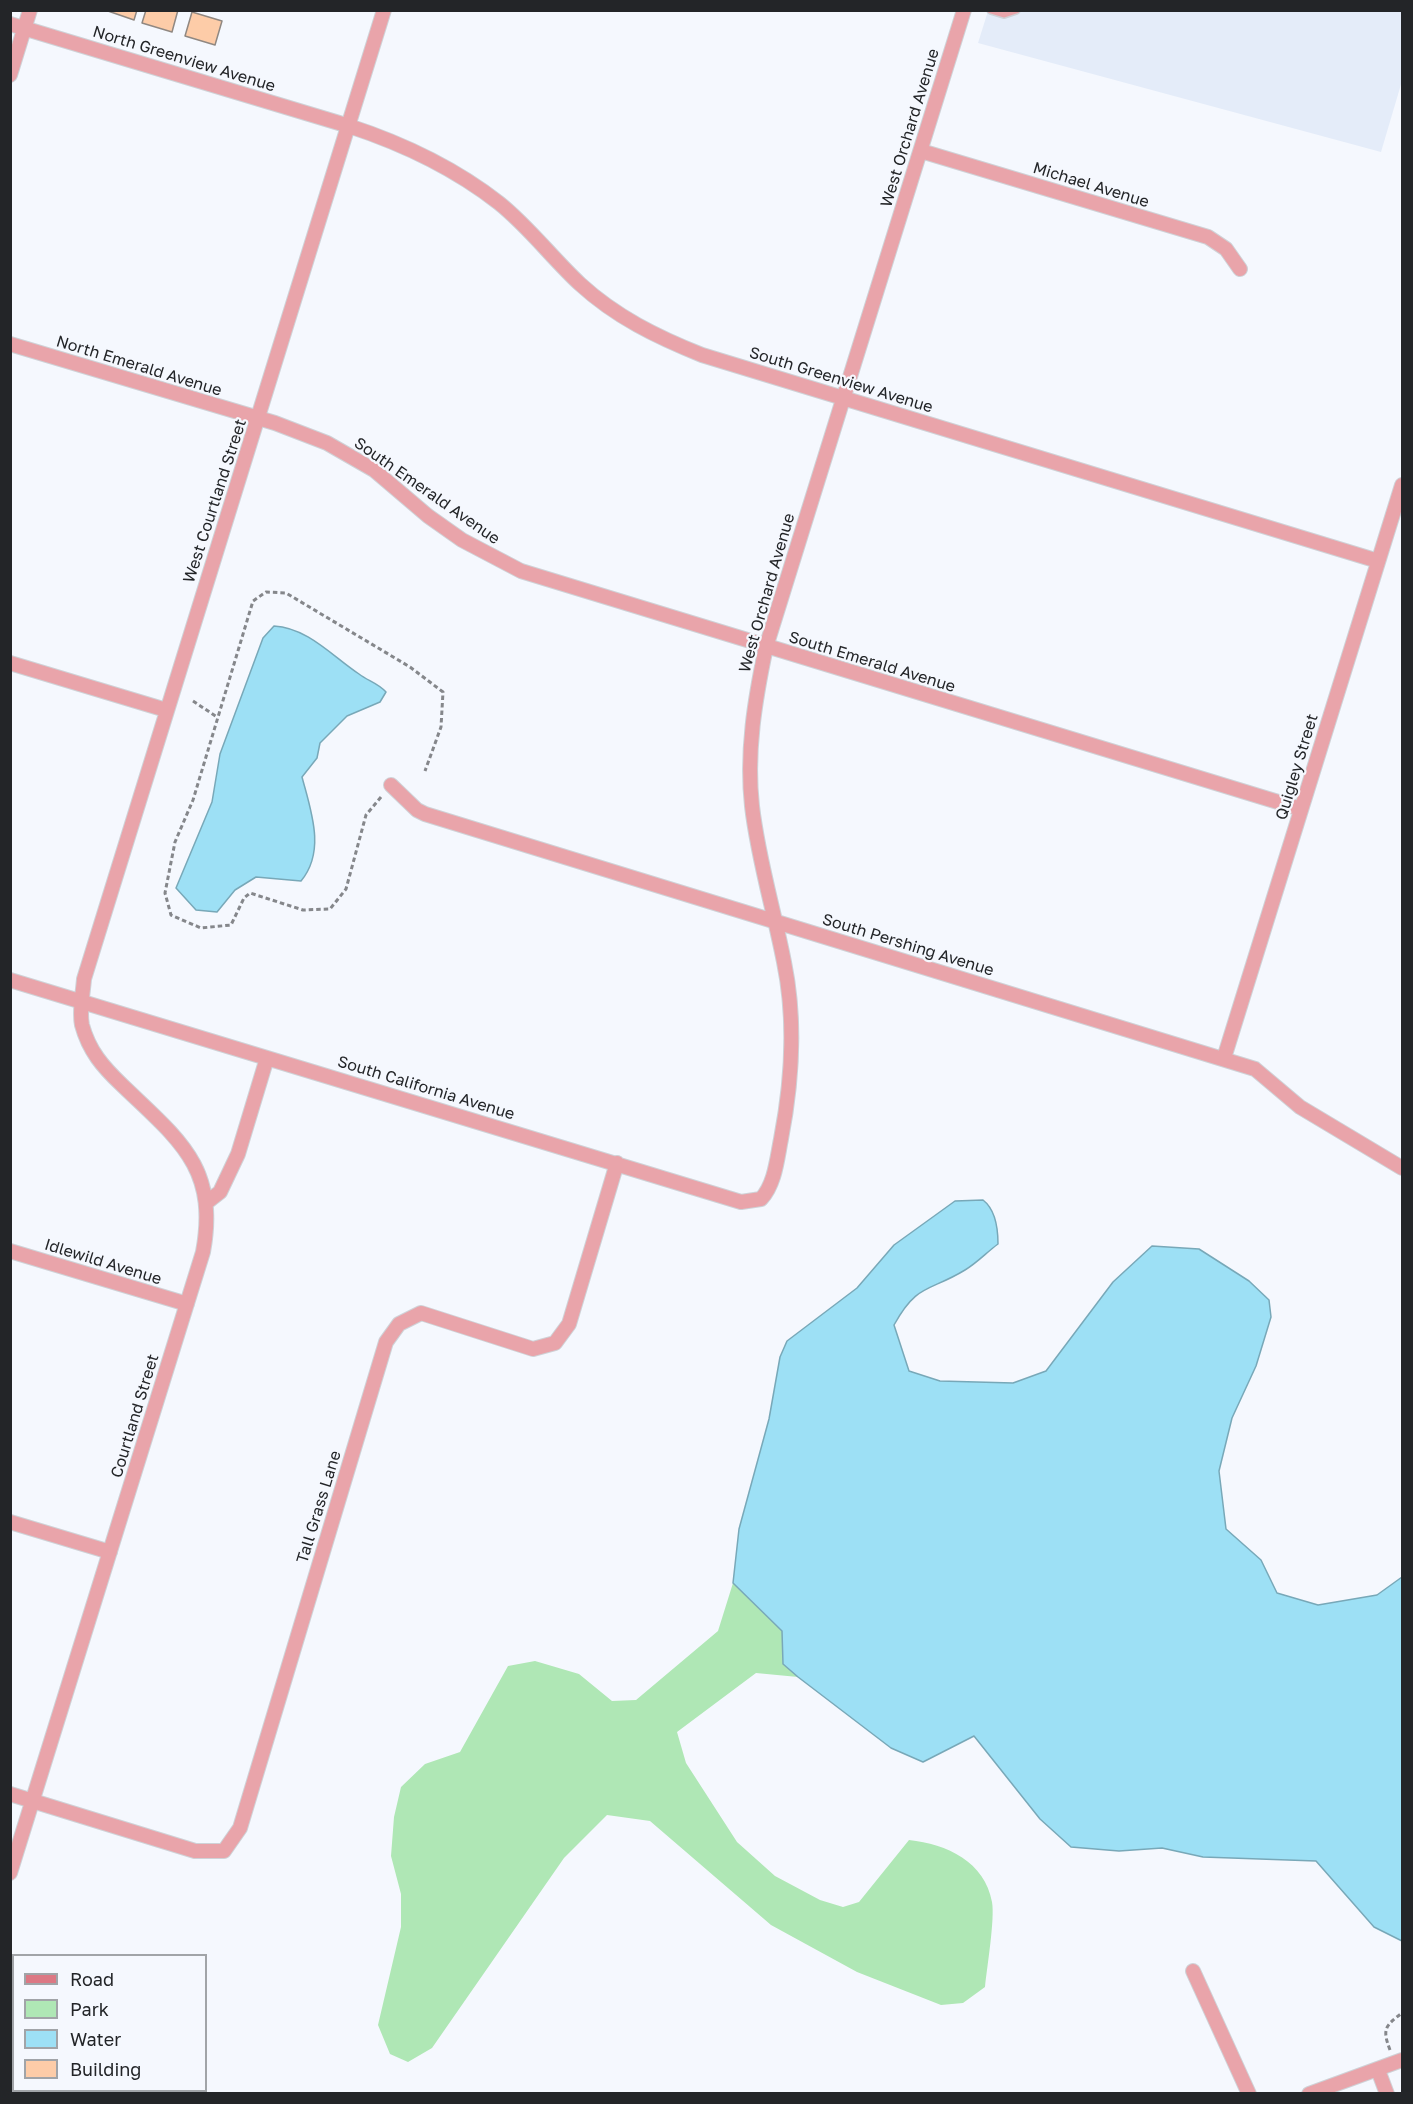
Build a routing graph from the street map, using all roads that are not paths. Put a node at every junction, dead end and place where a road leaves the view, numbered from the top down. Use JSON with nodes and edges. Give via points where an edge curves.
{"nodes":[{"id":1,"x":30,"y":10,"type":"edge"},
{"id":2,"x":384,"y":10,"type":"edge"},
{"id":3,"x":964,"y":10,"type":"edge"},
{"id":4,"x":991,"y":10,"type":"edge"},
{"id":5,"x":1016,"y":10,"type":"edge"},
{"id":6,"x":10,"y":24,"type":"edge"},
{"id":7,"x":25,"y":28,"type":"junction"},
{"id":8,"x":10,"y":75,"type":"edge"},
{"id":9,"x":349,"y":126,"type":"junction"},
{"id":10,"x":921,"y":151,"type":"junction"},
{"id":11,"x":1240,"y":268,"type":"dead end"},
{"id":12,"x":10,"y":344,"type":"edge"},
{"id":13,"x":843,"y":398,"type":"junction"},
{"id":14,"x":259,"y":418,"type":"junction"},
{"id":15,"x":1402,"y":485,"type":"edge"},
{"id":16,"x":1378,"y":561,"type":"junction"},
{"id":17,"x":766,"y":647,"type":"junction"},
{"id":18,"x":10,"y":663,"type":"edge"},
{"id":19,"x":166,"y":710,"type":"junction"},
{"id":20,"x":391,"y":785,"type":"road end"},
{"id":21,"x":1301,"y":809,"type":"junction"},
{"id":22,"x":775,"y":922,"type":"junction"},
{"id":23,"x":10,"y":980,"type":"edge"},
{"id":24,"x":82,"y":1002,"type":"junction"},
{"id":25,"x":267,"y":1058,"type":"junction"},
{"id":26,"x":1224,"y":1059,"type":"junction"},
{"id":27,"x":616,"y":1163,"type":"junction"},
{"id":28,"x":1402,"y":1168,"type":"edge"},
{"id":29,"x":761,"y":1199,"type":"joint"},
{"id":30,"x":206,"y":1203,"type":"junction"},
{"id":31,"x":10,"y":1251,"type":"edge"},
{"id":32,"x":187,"y":1304,"type":"junction"},
{"id":33,"x":10,"y":1522,"type":"edge"},
{"id":34,"x":110,"y":1552,"type":"junction"},
{"id":35,"x":10,"y":1794,"type":"edge"},
{"id":36,"x":33,"y":1801,"type":"junction"},
{"id":37,"x":10,"y":1873,"type":"edge"},
{"id":38,"x":1193,"y":1971,"type":"dead end"},
{"id":39,"x":1399,"y":2061,"type":"edge"},
{"id":40,"x":1378,"y":2070,"type":"junction"},
{"id":41,"x":1249,"y":2094,"type":"edge"},
{"id":42,"x":1309,"y":2094,"type":"edge"},
{"id":43,"x":1387,"y":2094,"type":"edge"}],
"edges":[{"from":1,"to":7,"type":"street"},
{"from":2,"to":9,"type":"street","name":"West Courtland Street"},
{"from":3,"to":10,"type":"street","name":"West Orchard Avenue"},
{"from":4,"to":5,"type":"lane","via":[[1004,14]]},
{"from":6,"to":7,"type":"street","name":"North Greenview Avenue"},
{"from":7,"to":8,"type":"street"},
{"from":7,"to":9,"type":"street","name":"North Greenview Avenue"},
{"from":9,"to":13,"type":"street","name":"South Greenview Avenue","via":[[403,146],[468,180],[501,205],[580,284],[652,335],[702,355]]},
{"from":9,"to":14,"type":"street","name":"West Courtland Street"},
{"from":10,"to":11,"type":"street","name":"Michael Avenue","via":[[1208,237],[1226,249]]},
{"from":10,"to":13,"type":"street","name":"West Orchard Avenue"},
{"from":12,"to":14,"type":"street","name":"North Emerald Avenue"},
{"from":13,"to":16,"type":"street","name":"South Greenview Avenue"},
{"from":13,"to":17,"type":"street","name":"West Orchard Avenue"},
{"from":14,"to":17,"type":"street","name":"South Emerald Avenue","via":[[327,443],[374,470],[428,516],[493,558],[521,571]]},
{"from":14,"to":19,"type":"street","name":"West Courtland Street"},
{"from":15,"to":16,"type":"street","name":"Quigley Street"},
{"from":16,"to":21,"type":"street","name":"Quigley Street"},
{"from":17,"to":21,"type":"street","name":"South Emerald Avenue"},
{"from":17,"to":22,"type":"street","name":"West Orchard Avenue","via":[[755,697],[750,768],[756,841]]},
{"from":18,"to":19,"type":"street"},
{"from":19,"to":24,"type":"street","name":"West Courtland Street","via":[[84,979]]},
{"from":20,"to":22,"type":"street","name":"South Pershing Avenue","via":[[425,814]]},
{"from":21,"to":26,"type":"street","name":"Quigley Street"},
{"from":22,"to":26,"type":"street","name":"South Pershing Avenue"},
{"from":22,"to":29,"type":"street","name":"West Orchard Avenue","via":[[785,964],[791,1061],[776,1165]]},
{"from":23,"to":24,"type":"street","name":"South California Avenue"},
{"from":24,"to":25,"type":"street","name":"South California Avenue"},
{"from":24,"to":30,"type":"street","name":"Courtland Street","via":[[82,1023],[100,1064],[174,1135],[195,1165]]},
{"from":25,"to":27,"type":"street","name":"South California Avenue"},
{"from":25,"to":30,"type":"street","via":[[238,1154],[220,1192]]},
{"from":26,"to":28,"type":"street","name":"South Pershing Avenue","via":[[1255,1069],[1300,1107]]},
{"from":27,"to":29,"type":"street","name":"South California Avenue","via":[[741,1202]]},
{"from":27,"to":36,"type":"street","name":"Tall Grass Lane","via":[[569,1324],[555,1343],[533,1349],[421,1313],[399,1324],[386,1342],[240,1828],[224,1851],[195,1851]]},
{"from":30,"to":32,"type":"street","name":"Courtland Street","via":[[208,1224],[203,1252]]},
{"from":31,"to":32,"type":"street","name":"Idlewild Avenue"},
{"from":32,"to":34,"type":"street","name":"Courtland Street"},
{"from":33,"to":34,"type":"street"},
{"from":34,"to":36,"type":"street","name":"Courtland Street"},
{"from":35,"to":36,"type":"street"},
{"from":36,"to":37,"type":"street","name":"Courtland Street"},
{"from":38,"to":41,"type":"street"},
{"from":39,"to":40,"type":"street"},
{"from":40,"to":42,"type":"street"},
{"from":40,"to":43,"type":"street"}]}
